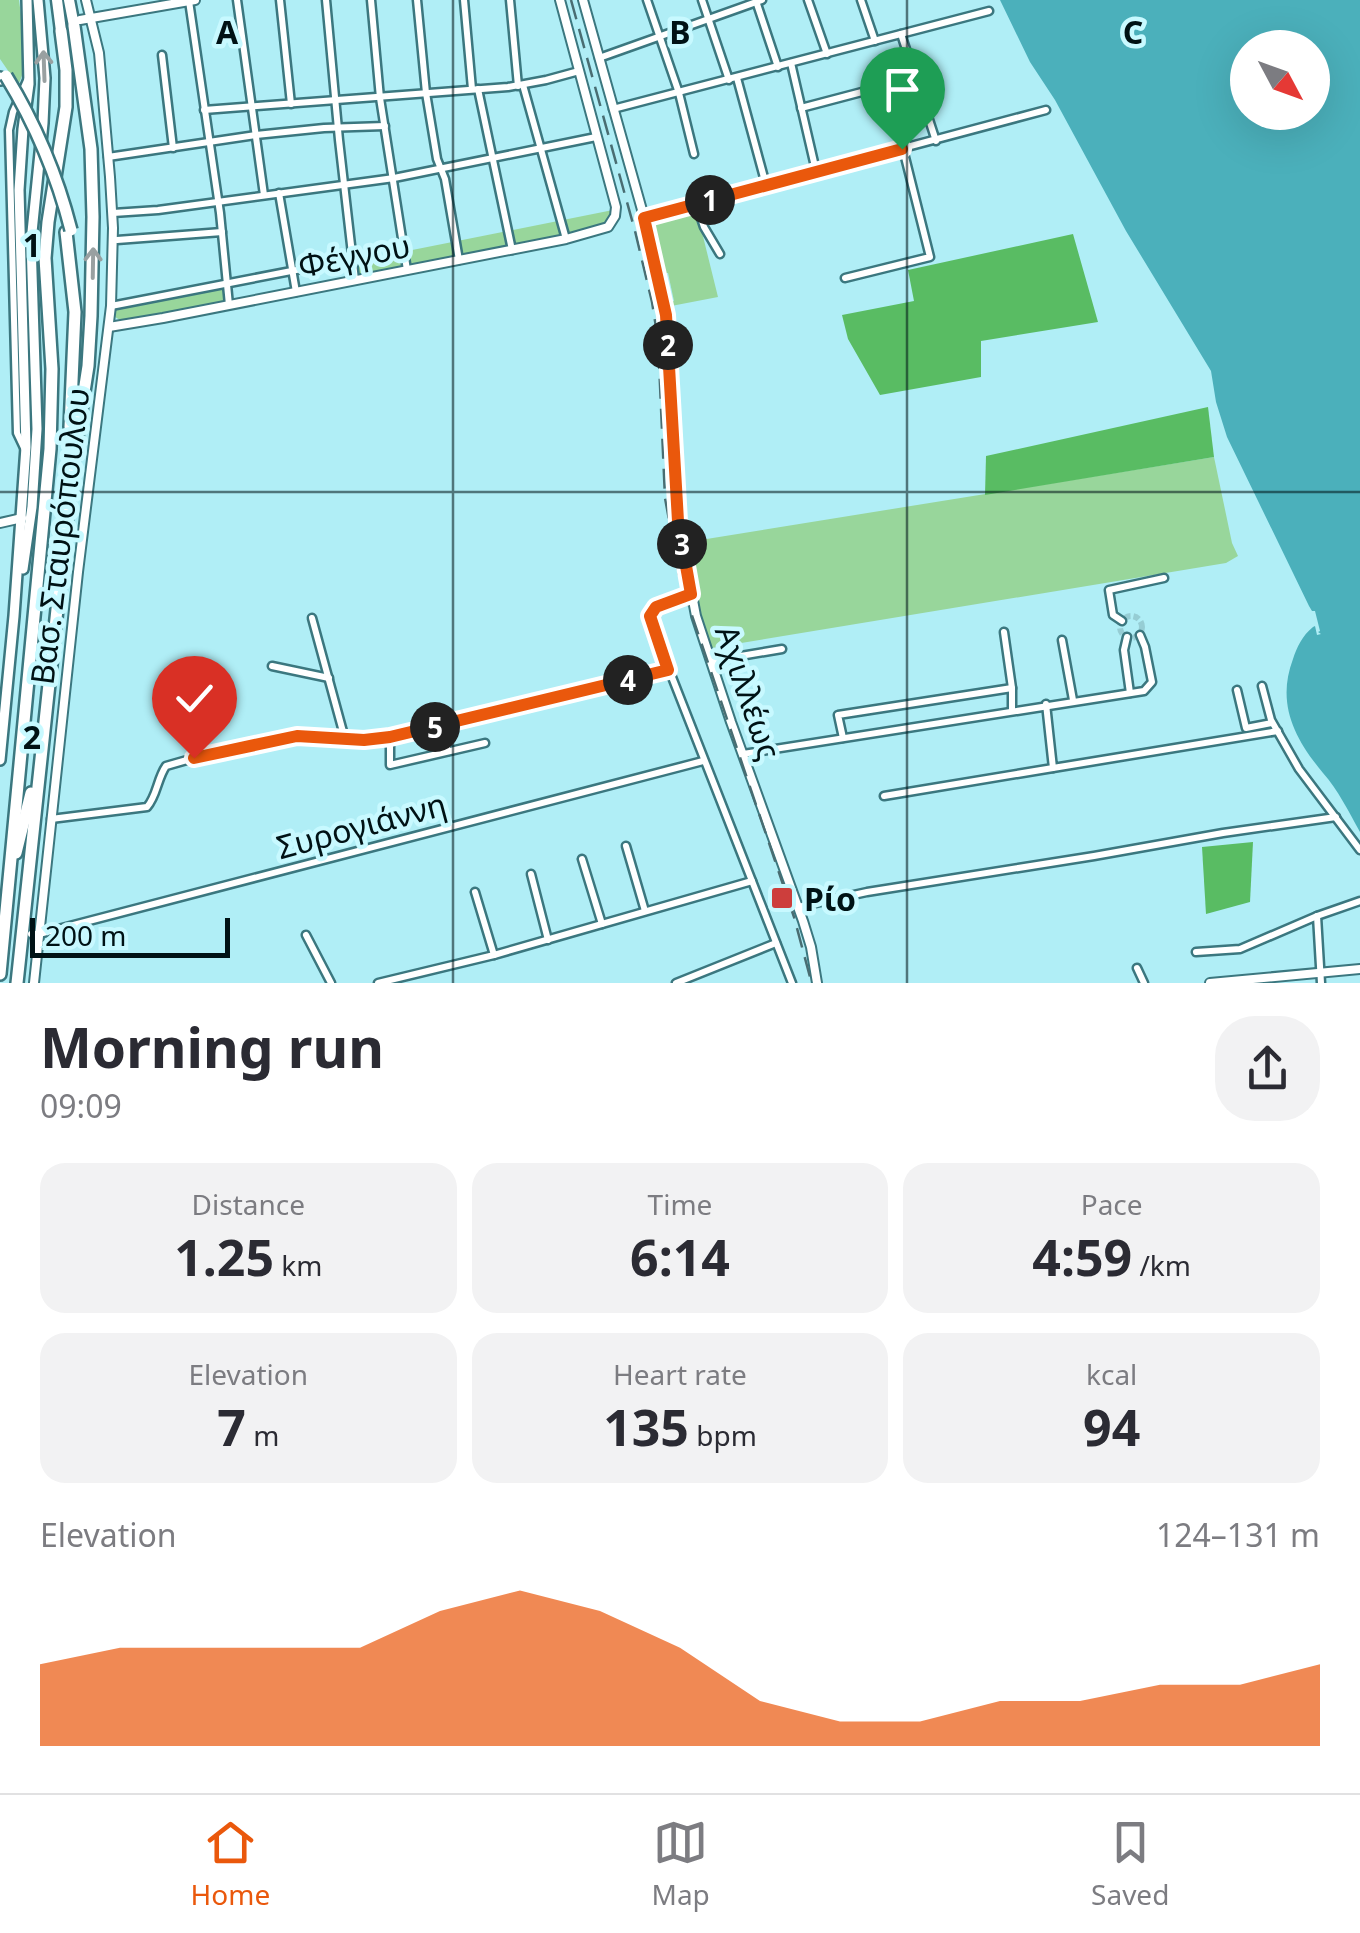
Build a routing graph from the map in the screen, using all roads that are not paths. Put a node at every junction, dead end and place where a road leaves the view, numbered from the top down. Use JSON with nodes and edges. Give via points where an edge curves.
{"nodes":[{"id":1,"x":27,"y":0,"type":"edge"},
{"id":2,"x":38,"y":0,"type":"edge"},
{"id":3,"x":57,"y":0,"type":"edge"},
{"id":4,"x":69,"y":0,"type":"edge"},
{"id":5,"x":86,"y":0,"type":"edge"},
{"id":6,"x":192,"y":0,"type":"edge"},
{"id":7,"x":237,"y":0,"type":"edge"},
{"id":8,"x":280,"y":0,"type":"edge"},
{"id":9,"x":326,"y":0,"type":"edge"},
{"id":10,"x":372,"y":0,"type":"edge"},
{"id":11,"x":418,"y":0,"type":"edge"},
{"id":12,"x":464,"y":0,"type":"edge"},
{"id":13,"x":510,"y":0,"type":"edge"},
{"id":14,"x":560,"y":0,"type":"edge"},
{"id":15,"x":584,"y":0,"type":"edge"},
{"id":16,"x":647,"y":0,"type":"edge"},
{"id":17,"x":702,"y":0,"type":"edge"},
{"id":18,"x":808,"y":0,"type":"edge"},
{"id":19,"x":861,"y":0,"type":"edge"},
{"id":20,"x":758,"y":1,"type":"edge"},
{"id":21,"x":989,"y":11,"type":"dead end"},
{"id":22,"x":709,"y":19,"type":"junction"},
{"id":23,"x":66,"y":24,"type":"junction"},
{"id":24,"x":29,"y":26,"type":"junction"},
{"id":25,"x":902,"y":34,"type":"junction"},
{"id":26,"x":660,"y":36,"type":"junction"},
{"id":27,"x":876,"y":41,"type":"junction"},
{"id":28,"x":827,"y":54,"type":"junction"},
{"id":29,"x":162,"y":56,"type":"dead end"},
{"id":30,"x":599,"y":58,"type":"junction"},
{"id":31,"x":791,"y":63,"type":"junction"},
{"id":32,"x":778,"y":66,"type":"junction"},
{"id":33,"x":579,"y":71,"type":"junction"},
{"id":34,"x":2,"y":75,"type":"edge"},
{"id":35,"x":915,"y":78,"type":"junction"},
{"id":36,"x":733,"y":79,"type":"junction"},
{"id":37,"x":520,"y":85,"type":"junction"},
{"id":38,"x":475,"y":89,"type":"junction"},
{"id":39,"x":426,"y":93,"type":"junction"},
{"id":40,"x":679,"y":93,"type":"junction"},
{"id":41,"x":380,"y":98,"type":"junction"},
{"id":42,"x":336,"y":101,"type":"junction"},
{"id":43,"x":290,"y":104,"type":"junction"},
{"id":44,"x":252,"y":107,"type":"junction"},
{"id":45,"x":801,"y":108,"type":"junction"},
{"id":46,"x":613,"y":109,"type":"junction"},
{"id":47,"x":204,"y":110,"type":"junction"},
{"id":48,"x":1046,"y":110,"type":"dead end"},
{"id":49,"x":385,"y":126,"type":"junction"},
{"id":50,"x":338,"y":129,"type":"junction"},
{"id":51,"x":256,"y":136,"type":"junction"},
{"id":52,"x":596,"y":137,"type":"junction"},
{"id":53,"x":936,"y":140,"type":"junction"},
{"id":54,"x":208,"y":142,"type":"junction"},
{"id":55,"x":173,"y":148,"type":"junction"},
{"id":56,"x":542,"y":148,"type":"junction"},
{"id":57,"x":902,"y":149,"type":"junction"},
{"id":58,"x":694,"y":154,"type":"dead end"},
{"id":59,"x":108,"y":157,"type":"junction"},
{"id":60,"x":492,"y":159,"type":"junction"},
{"id":61,"x":441,"y":169,"type":"junction"},
{"id":62,"x":816,"y":172,"type":"junction"},
{"id":63,"x":394,"y":178,"type":"junction"},
{"id":64,"x":344,"y":185,"type":"junction"},
{"id":65,"x":766,"y":185,"type":"junction"},
{"id":66,"x":279,"y":193,"type":"junction"},
{"id":67,"x":264,"y":195,"type":"junction"},
{"id":68,"x":217,"y":201,"type":"junction"},
{"id":69,"x":696,"y":203,"type":"junction"},
{"id":70,"x":112,"y":214,"type":"junction"},
{"id":71,"x":644,"y":218,"type":"junction"},
{"id":72,"x":68,"y":231,"type":"junction"},
{"id":73,"x":222,"y":232,"type":"junction"},
{"id":74,"x":566,"y":239,"type":"junction"},
{"id":75,"x":117,"y":240,"type":"dead end"},
{"id":76,"x":512,"y":250,"type":"junction"},
{"id":77,"x":720,"y":254,"type":"dead end"},
{"id":78,"x":353,"y":258,"type":"junction"},
{"id":79,"x":459,"y":260,"type":"junction"},
{"id":80,"x":292,"y":270,"type":"junction"},
{"id":81,"x":408,"y":270,"type":"junction"},
{"id":82,"x":846,"y":278,"type":"dead end"},
{"id":83,"x":356,"y":280,"type":"junction"},
{"id":84,"x":227,"y":282,"type":"junction"},
{"id":85,"x":296,"y":292,"type":"junction"},
{"id":86,"x":229,"y":305,"type":"junction"},
{"id":87,"x":111,"y":306,"type":"junction"},
{"id":88,"x":109,"y":327,"type":"junction"},
{"id":89,"x":76,"y":440,"type":"junction"},
{"id":90,"x":26,"y":517,"type":"junction"},
{"id":91,"x":0,"y":523,"type":"edge"},
{"id":92,"x":1164,"y":578,"type":"dead end"},
{"id":93,"x":691,"y":594,"type":"junction"},
{"id":94,"x":0,"y":616,"type":"edge"},
{"id":95,"x":14,"y":616,"type":"junction"},
{"id":96,"x":312,"y":618,"type":"dead end"},
{"id":97,"x":1122,"y":621,"type":"dead end"},
{"id":98,"x":1004,"y":632,"type":"dead end"},
{"id":99,"x":1140,"y":634,"type":"tunnel mouth"},
{"id":100,"x":1127,"y":637,"type":"dead end"},
{"id":101,"x":1062,"y":640,"type":"dead end"},
{"id":102,"x":782,"y":649,"type":"dead end"},
{"id":103,"x":711,"y":661,"type":"junction"},
{"id":104,"x":272,"y":666,"type":"dead end"},
{"id":105,"x":668,"y":670,"type":"junction"},
{"id":106,"x":330,"y":678,"type":"junction"},
{"id":107,"x":1262,"y":686,"type":"dead end"},
{"id":108,"x":1012,"y":688,"type":"junction"},
{"id":109,"x":1238,"y":690,"type":"dead end"},
{"id":110,"x":1130,"y":693,"type":"junction"},
{"id":111,"x":1073,"y":700,"type":"junction"},
{"id":112,"x":1046,"y":704,"type":"junction"},
{"id":113,"x":1012,"y":711,"type":"junction"},
{"id":114,"x":439,"y":726,"type":"junction"},
{"id":115,"x":1275,"y":727,"type":"junction"},
{"id":116,"x":390,"y":737,"type":"junction"},
{"id":117,"x":843,"y":738,"type":"junction"},
{"id":118,"x":345,"y":739,"type":"junction"},
{"id":119,"x":485,"y":743,"type":"dead end"},
{"id":120,"x":448,"y":751,"type":"junction"},
{"id":121,"x":743,"y":754,"type":"junction"},
{"id":122,"x":0,"y":760,"type":"edge"},
{"id":123,"x":704,"y":762,"type":"junction"},
{"id":124,"x":1054,"y":768,"type":"junction"},
{"id":125,"x":884,"y":796,"type":"dead end"},
{"id":126,"x":1336,"y":817,"type":"junction"},
{"id":127,"x":50,"y":819,"type":"junction"},
{"id":128,"x":626,"y":846,"type":"dead end"},
{"id":129,"x":1360,"y":850,"type":"edge"},
{"id":130,"x":582,"y":858,"type":"dead end"},
{"id":131,"x":531,"y":874,"type":"dead end"},
{"id":132,"x":9,"y":880,"type":"junction"},
{"id":133,"x":752,"y":881,"type":"junction"},
{"id":134,"x":475,"y":892,"type":"dead end"},
{"id":135,"x":1360,"y":901,"type":"edge"},
{"id":136,"x":798,"y":907,"type":"junction"},
{"id":137,"x":644,"y":911,"type":"junction"},
{"id":138,"x":1317,"y":916,"type":"junction"},
{"id":139,"x":602,"y":924,"type":"junction"},
{"id":140,"x":35,"y":934,"type":"junction"},
{"id":141,"x":306,"y":935,"type":"dead end"},
{"id":142,"x":548,"y":940,"type":"junction"},
{"id":143,"x":776,"y":942,"type":"junction"},
{"id":144,"x":1196,"y":952,"type":"dead end"},
{"id":145,"x":494,"y":955,"type":"junction"},
{"id":146,"x":1138,"y":968,"type":"dead end"},
{"id":147,"x":1360,"y":969,"type":"edge"},
{"id":148,"x":1321,"y":972,"type":"junction"},
{"id":149,"x":0,"y":974,"type":"edge"},
{"id":150,"x":1276,"y":980,"type":"edge"},
{"id":151,"x":818,"y":981,"type":"edge"},
{"id":152,"x":1236,"y":982,"type":"edge"},
{"id":153,"x":17,"y":983,"type":"edge"},
{"id":154,"x":34,"y":983,"type":"edge"},
{"id":155,"x":330,"y":983,"type":"edge"},
{"id":156,"x":378,"y":983,"type":"edge"},
{"id":157,"x":676,"y":983,"type":"edge"},
{"id":158,"x":792,"y":983,"type":"edge"},
{"id":159,"x":1144,"y":983,"type":"edge"},
{"id":160,"x":1210,"y":983,"type":"edge"},
{"id":161,"x":1322,"y":983,"type":"edge"}],
"edges":[{"from":1,"to":24,"type":"main road"},
{"from":2,"to":23,"type":"main road"},
{"from":3,"to":23,"type":"highway"},
{"from":4,"to":23,"type":"highway"},
{"from":5,"to":23,"type":"street","name":"Βασ. Σταυρόπουλου"},
{"from":6,"to":23,"type":"street"},
{"from":6,"to":47,"type":"street"},
{"from":7,"to":44,"type":"street"},
{"from":8,"to":43,"type":"street"},
{"from":9,"to":42,"type":"street"},
{"from":10,"to":41,"type":"street"},
{"from":11,"to":39,"type":"street"},
{"from":12,"to":38,"type":"street"},
{"from":13,"to":37,"type":"street"},
{"from":14,"to":33,"type":"street"},
{"from":15,"to":30,"type":"street","name":"Αχιλλέως"},
{"from":16,"to":26,"type":"street"},
{"from":17,"to":22,"type":"street"},
{"from":18,"to":28,"type":"street"},
{"from":19,"to":27,"type":"street"},
{"from":20,"to":22,"type":"street"},
{"from":20,"to":32,"type":"street"},
{"from":21,"to":25,"type":"street"},
{"from":22,"to":26,"type":"street"},
{"from":22,"to":36,"type":"street"},
{"from":23,"to":24,"type":"street"},
{"from":23,"to":59,"type":"street","name":"Βασ. Σταυρόπουλου","via":[[99,53]]},
{"from":89,"to":23,"type":"highway","one_way":true,"via":[[88,366],[94,217],[90,133]]},
{"from":90,"to":23,"type":"main road","one_way":true,"via":[[37,404],[31,242],[45,68]]},
{"from":23,"to":132,"type":"highway","via":[[66,106],[45,258],[50,449]]},
{"from":24,"to":90,"type":"main road","via":[[19,190]]},
{"from":25,"to":27,"type":"street"},
{"from":25,"to":35,"type":"street"},
{"from":26,"to":30,"type":"street"},
{"from":26,"to":40,"type":"street"},
{"from":27,"to":28,"type":"street"},
{"from":28,"to":31,"type":"street"},
{"from":29,"to":55,"type":"street"},
{"from":30,"to":46,"type":"street","name":"Αχιλλέως"},
{"from":31,"to":32,"type":"street"},
{"from":31,"to":45,"type":"street"},
{"from":32,"to":36,"type":"street"},
{"from":33,"to":37,"type":"street"},
{"from":33,"to":52,"type":"street"},
{"from":34,"to":72,"type":"highway","bridge":true,"via":[[28,110]]},
{"from":35,"to":45,"type":"street"},
{"from":35,"to":53,"type":"street"},
{"from":36,"to":40,"type":"street"},
{"from":36,"to":65,"type":"street"},
{"from":37,"to":38,"type":"street"},
{"from":37,"to":56,"type":"street"},
{"from":38,"to":39,"type":"street"},
{"from":38,"to":60,"type":"street"},
{"from":39,"to":41,"type":"street"},
{"from":39,"to":61,"type":"street"},
{"from":40,"to":46,"type":"street"},
{"from":40,"to":58,"type":"street"},
{"from":41,"to":42,"type":"street"},
{"from":41,"to":49,"type":"street"},
{"from":42,"to":43,"type":"street"},
{"from":42,"to":50,"type":"street"},
{"from":43,"to":44,"type":"street"},
{"from":44,"to":47,"type":"street"},
{"from":44,"to":51,"type":"street"},
{"from":45,"to":62,"type":"street"},
{"from":46,"to":71,"type":"street","name":"Αχιλλέως"},
{"from":47,"to":54,"type":"street"},
{"from":48,"to":53,"type":"street"},
{"from":49,"to":50,"type":"street"},
{"from":49,"to":63,"type":"street"},
{"from":50,"to":51,"type":"street"},
{"from":50,"to":64,"type":"street"},
{"from":51,"to":54,"type":"street"},
{"from":51,"to":67,"type":"street"},
{"from":52,"to":56,"type":"street"},
{"from":52,"to":74,"type":"street","name":"Φέγγου","via":[[615,216],[608,227]]},
{"from":53,"to":57,"type":"street"},
{"from":54,"to":55,"type":"street"},
{"from":54,"to":68,"type":"street"},
{"from":55,"to":59,"type":"street"},
{"from":56,"to":60,"type":"street"},
{"from":56,"to":74,"type":"street"},
{"from":57,"to":62,"type":"street"},
{"from":57,"to":82,"type":"street","via":[[930,257]]},
{"from":59,"to":70,"type":"street","name":"Βασ. Σταυρόπουλου"},
{"from":60,"to":61,"type":"street"},
{"from":60,"to":76,"type":"street"},
{"from":61,"to":63,"type":"street"},
{"from":61,"to":79,"type":"street"},
{"from":62,"to":65,"type":"street"},
{"from":63,"to":64,"type":"street"},
{"from":63,"to":81,"type":"street"},
{"from":64,"to":66,"type":"street"},
{"from":64,"to":78,"type":"street"},
{"from":65,"to":69,"type":"street"},
{"from":66,"to":67,"type":"street"},
{"from":66,"to":80,"type":"street"},
{"from":67,"to":68,"type":"street"},
{"from":68,"to":70,"type":"street"},
{"from":68,"to":73,"type":"street"},
{"from":69,"to":71,"type":"street"},
{"from":69,"to":77,"type":"street"},
{"from":70,"to":87,"type":"street","name":"Βασ. Σταυρόπουλου"},
{"from":71,"to":93,"type":"street","name":"Αχιλλέως","via":[[666,315],[678,521]]},
{"from":72,"to":89,"type":"highway","via":[[80,311]]},
{"from":72,"to":132,"type":"highway","via":[[72,393],[32,787]]},
{"from":73,"to":75,"type":"street"},
{"from":73,"to":84,"type":"street"},
{"from":74,"to":76,"type":"street","name":"Φέγγου"},
{"from":76,"to":79,"type":"street","name":"Φέγγου"},
{"from":78,"to":80,"type":"street"},
{"from":78,"to":83,"type":"street"},
{"from":79,"to":81,"type":"street","name":"Φέγγου"},
{"from":80,"to":84,"type":"street"},
{"from":80,"to":85,"type":"street"},
{"from":81,"to":83,"type":"street","name":"Φέγγου"},
{"from":83,"to":85,"type":"street","name":"Φέγγου"},
{"from":84,"to":86,"type":"street"},
{"from":84,"to":87,"type":"street"},
{"from":85,"to":86,"type":"street","name":"Φέγγου"},
{"from":86,"to":88,"type":"street","name":"Φέγγου"},
{"from":87,"to":88,"type":"street","name":"Βασ. Σταυρόπουλου"},
{"from":88,"to":127,"type":"street","name":"Βασ. Σταυρόπουλου"},
{"from":89,"to":153,"type":"highway"},
{"from":90,"to":91,"type":"street"},
{"from":90,"to":95,"type":"main road"},
{"from":92,"to":97,"type":"street","via":[[1109,590],[1113,615]]},
{"from":93,"to":103,"type":"street","name":"Αχιλλέως"},
{"from":93,"to":105,"type":"street","via":[[656,607],[650,616]]},
{"from":94,"to":95,"type":"street"},
{"from":95,"to":122,"type":"main road"},
{"from":96,"to":106,"type":"street"},
{"from":98,"to":108,"type":"street"},
{"from":99,"to":110,"type":"street","via":[[1152,684]]},
{"from":100,"to":110,"type":"street"},
{"from":101,"to":111,"type":"street"},
{"from":102,"to":103,"type":"street"},
{"from":103,"to":121,"type":"street","name":"Αχιλλέως"},
{"from":104,"to":106,"type":"street"},
{"from":105,"to":114,"type":"street"},
{"from":105,"to":123,"type":"street"},
{"from":106,"to":118,"type":"street"},
{"from":107,"to":115,"type":"street"},
{"from":108,"to":113,"type":"street"},
{"from":108,"to":117,"type":"street","via":[[838,714]]},
{"from":109,"to":115,"type":"street","via":[[1246,728]]},
{"from":110,"to":111,"type":"street"},
{"from":111,"to":112,"type":"street"},
{"from":112,"to":113,"type":"street"},
{"from":112,"to":124,"type":"street"},
{"from":113,"to":117,"type":"street"},
{"from":114,"to":116,"type":"street"},
{"from":114,"to":120,"type":"street"},
{"from":115,"to":124,"type":"street"},
{"from":115,"to":126,"type":"street"},
{"from":116,"to":118,"type":"street"},
{"from":116,"to":120,"type":"street","via":[[390,765]]},
{"from":117,"to":121,"type":"street"},
{"from":118,"to":127,"type":"street","via":[[297,736],[178,762],[164,768],[147,808]]},
{"from":119,"to":120,"type":"street"},
{"from":121,"to":136,"type":"street","name":"Αχιλλέως"},
{"from":123,"to":133,"type":"street"},
{"from":123,"to":140,"type":"street","name":"Συρογιάννη"},
{"from":124,"to":125,"type":"street"},
{"from":126,"to":129,"type":"street"},
{"from":126,"to":136,"type":"street"},
{"from":127,"to":140,"type":"street","name":"Βασ. Σταυρόπουλου"},
{"from":128,"to":137,"type":"street"},
{"from":130,"to":139,"type":"street"},
{"from":131,"to":142,"type":"street"},
{"from":132,"to":149,"type":"highway"},
{"from":133,"to":137,"type":"street"},
{"from":133,"to":143,"type":"street"},
{"from":134,"to":145,"type":"street"},
{"from":135,"to":138,"type":"street"},
{"from":136,"to":151,"type":"street","name":"Αχιλλέως"},
{"from":137,"to":139,"type":"street"},
{"from":138,"to":144,"type":"street","via":[[1240,949]]},
{"from":138,"to":148,"type":"street"},
{"from":139,"to":142,"type":"street"},
{"from":140,"to":154,"type":"street","name":"Βασ. Σταυρόπουλου"},
{"from":141,"to":155,"type":"street"},
{"from":142,"to":145,"type":"street"},
{"from":143,"to":157,"type":"street"},
{"from":143,"to":158,"type":"street"},
{"from":145,"to":156,"type":"street"},
{"from":146,"to":159,"type":"street"},
{"from":147,"to":148,"type":"street"},
{"from":148,"to":150,"type":"street"},
{"from":148,"to":161,"type":"street"},
{"from":150,"to":152,"type":"street"},
{"from":152,"to":160,"type":"street"}]}
